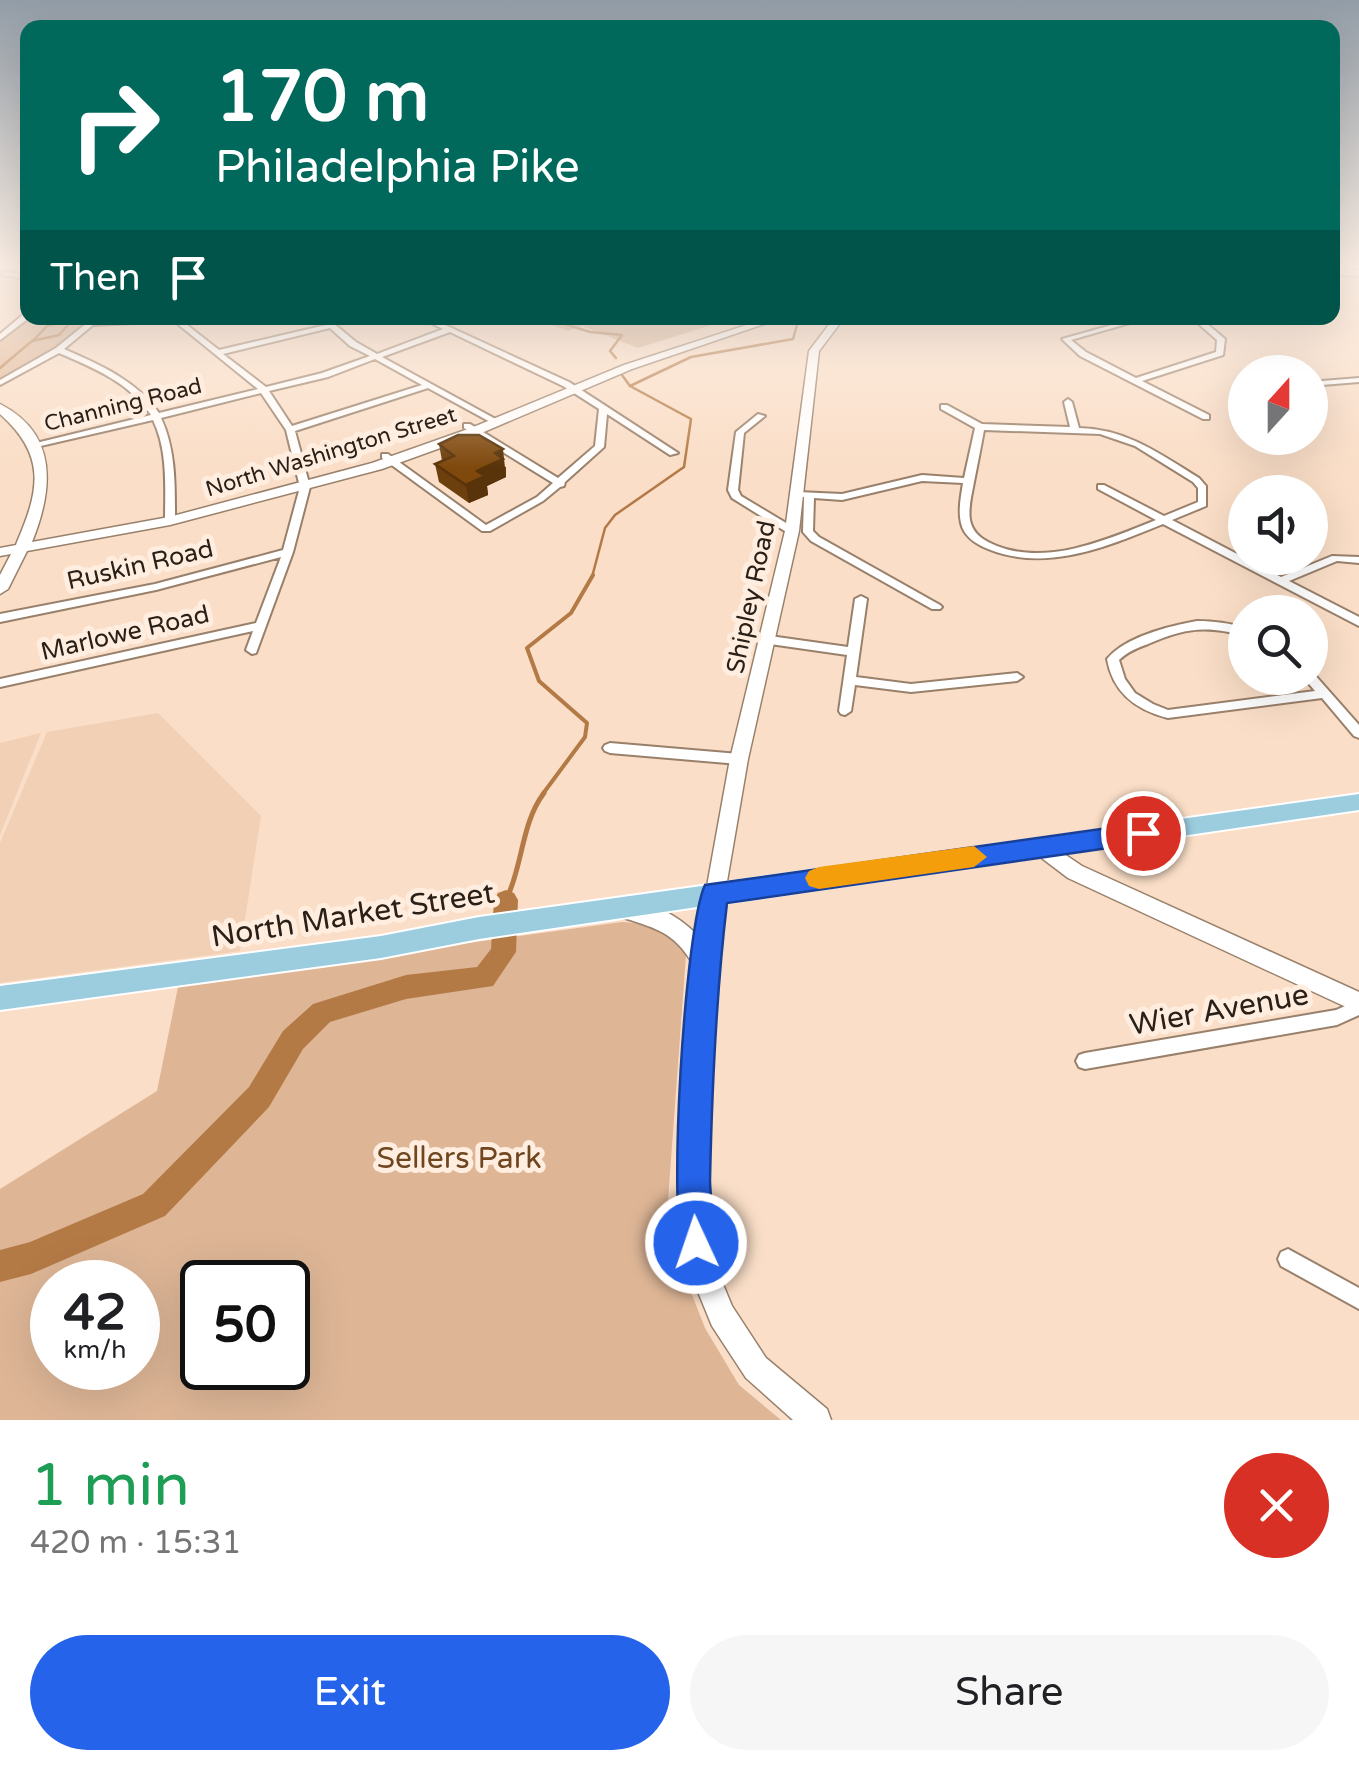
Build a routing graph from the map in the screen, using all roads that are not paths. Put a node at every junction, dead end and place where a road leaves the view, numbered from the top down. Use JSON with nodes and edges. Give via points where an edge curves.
{"nodes":[{"id":1,"x":78,"y":334,"type":"edge"},
{"id":2,"x":197,"y":334,"type":"edge"},
{"id":3,"x":296,"y":334,"type":"edge"},
{"id":4,"x":344,"y":334,"type":"edge"},
{"id":5,"x":437,"y":334,"type":"edge"},
{"id":6,"x":458,"y":334,"type":"edge"},
{"id":7,"x":711,"y":334,"type":"edge"},
{"id":8,"x":728,"y":334,"type":"edge"},
{"id":9,"x":827,"y":334,"type":"edge"},
{"id":10,"x":1086,"y":334,"type":"edge"},
{"id":11,"x":1214,"y":334,"type":"edge"},
{"id":12,"x":59,"y":350,"type":"junction"},
{"id":13,"x":220,"y":352,"type":"junction"},
{"id":14,"x":376,"y":357,"type":"junction"},
{"id":15,"x":1359,"y":380,"type":"edge"},
{"id":16,"x":1135,"y":381,"type":"junction"},
{"id":17,"x":1328,"y":382,"type":"edge"},
{"id":18,"x":0,"y":383,"type":"edge"},
{"id":19,"x":430,"y":385,"type":"junction"},
{"id":20,"x":570,"y":387,"type":"junction"},
{"id":21,"x":263,"y":389,"type":"junction"},
{"id":22,"x":1068,"y":402,"type":"dead end"},
{"id":23,"x":603,"y":407,"type":"junction"},
{"id":24,"x":944,"y":407,"type":"dead end"},
{"id":25,"x":0,"y":408,"type":"edge"},
{"id":26,"x":155,"y":414,"type":"junction"},
{"id":27,"x":761,"y":416,"type":"dead end"},
{"id":28,"x":1206,"y":417,"type":"dead end"},
{"id":29,"x":493,"y":420,"type":"junction"},
{"id":30,"x":980,"y":427,"type":"junction"},
{"id":31,"x":1075,"y":428,"type":"junction"},
{"id":32,"x":471,"y":429,"type":"junction"},
{"id":33,"x":290,"y":430,"type":"junction"},
{"id":34,"x":35,"y":446,"type":"junction"},
{"id":35,"x":673,"y":453,"type":"dead end"},
{"id":36,"x":389,"y":458,"type":"junction"},
{"id":37,"x":970,"y":481,"type":"junction"},
{"id":38,"x":304,"y":483,"type":"junction"},
{"id":39,"x":561,"y":484,"type":"junction"},
{"id":40,"x":1101,"y":487,"type":"dead end"},
{"id":41,"x":804,"y":495,"type":"junction"},
{"id":42,"x":170,"y":518,"type":"junction"},
{"id":43,"x":1162,"y":518,"type":"junction"},
{"id":44,"x":800,"y":531,"type":"junction"},
{"id":45,"x":0,"y":543,"type":"edge"},
{"id":46,"x":24,"y":544,"type":"junction"},
{"id":47,"x":0,"y":552,"type":"edge"},
{"id":48,"x":288,"y":552,"type":"junction"},
{"id":49,"x":1353,"y":558,"type":"edge"},
{"id":50,"x":1283,"y":580,"type":"junction"},
{"id":51,"x":0,"y":588,"type":"edge"},
{"id":52,"x":861,"y":599,"type":"dead end"},
{"id":53,"x":936,"y":607,"type":"dead end"},
{"id":54,"x":0,"y":618,"type":"edge"},
{"id":55,"x":1359,"y":622,"type":"edge"},
{"id":56,"x":260,"y":626,"type":"junction"},
{"id":57,"x":1228,"y":626,"type":"edge"},
{"id":58,"x":771,"y":636,"type":"junction"},
{"id":59,"x":853,"y":648,"type":"junction"},
{"id":60,"x":252,"y":650,"type":"dead end"},
{"id":61,"x":1018,"y":677,"type":"dead end"},
{"id":62,"x":848,"y":680,"type":"junction"},
{"id":63,"x":0,"y":683,"type":"edge"},
{"id":64,"x":1317,"y":695,"type":"edge"},
{"id":65,"x":1325,"y":695,"type":"edge"},
{"id":66,"x":845,"y":711,"type":"dead end"},
{"id":67,"x":1359,"y":732,"type":"edge"},
{"id":68,"x":610,"y":748,"type":"dead end"},
{"id":69,"x":740,"y":759,"type":"junction"},
{"id":70,"x":1359,"y":802,"type":"edge"},
{"id":71,"x":1042,"y":847,"type":"junction"},
{"id":72,"x":714,"y":893,"type":"junction"},
{"id":73,"x":617,"y":908,"type":"junction"},
{"id":74,"x":705,"y":967,"type":"junction"},
{"id":75,"x":0,"y":998,"type":"edge"},
{"id":76,"x":1359,"y":1005,"type":"edge"},
{"id":77,"x":1085,"y":1060,"type":"dead end"},
{"id":78,"x":1288,"y":1259,"type":"dead end"},
{"id":79,"x":1359,"y":1299,"type":"edge"},
{"id":80,"x":816,"y":1420,"type":"edge"}],
"edges":[{"from":1,"to":12,"type":"street"},
{"from":2,"to":13,"type":"street"},
{"from":3,"to":13,"type":"street"},
{"from":4,"to":14,"type":"street"},
{"from":5,"to":14,"type":"street","name":"Channing Road"},
{"from":6,"to":20,"type":"street"},
{"from":7,"to":20,"type":"main road"},
{"from":8,"to":20,"type":"main road","name":"North Washington Street"},
{"from":9,"to":41,"type":"main road","name":"Shipley Road","via":[[814,351]]},
{"from":10,"to":16,"type":"street","via":[[1066,340],[1068,345]]},
{"from":11,"to":16,"type":"street","via":[[1220,353]]},
{"from":12,"to":18,"type":"street"},
{"from":12,"to":26,"type":"street","via":[[112,372]]},
{"from":13,"to":21,"type":"street"},
{"from":14,"to":19,"type":"street"},
{"from":14,"to":21,"type":"street","name":"Channing Road"},
{"from":15,"to":17,"type":"street"},
{"from":16,"to":28,"type":"street"},
{"from":19,"to":29,"type":"street"},
{"from":19,"to":33,"type":"street"},
{"from":20,"to":23,"type":"street"},
{"from":20,"to":29,"type":"main road","name":"North Washington Street"},
{"from":21,"to":26,"type":"street","name":"Channing Road"},
{"from":21,"to":33,"type":"street"},
{"from":22,"to":31,"type":"street"},
{"from":23,"to":35,"type":"street"},
{"from":23,"to":39,"type":"street","via":[[600,447]]},
{"from":24,"to":30,"type":"street"},
{"from":25,"to":34,"type":"main road"},
{"from":26,"to":34,"type":"street","name":"Channing Road"},
{"from":26,"to":42,"type":"street","via":[[170,445]]},
{"from":27,"to":44,"type":"street","via":[[740,432],[733,490],[754,509]]},
{"from":29,"to":32,"type":"main road","name":"North Washington Street"},
{"from":30,"to":31,"type":"street"},
{"from":30,"to":37,"type":"street"},
{"from":31,"to":43,"type":"street","via":[[1138,444],[1196,480],[1203,504]]},
{"from":32,"to":36,"type":"main road","name":"North Washington Street"},
{"from":32,"to":39,"type":"street"},
{"from":33,"to":38,"type":"street"},
{"from":34,"to":46,"type":"main road","via":[[42,492]]},
{"from":36,"to":38,"type":"main road","name":"North Washington Street"},
{"from":36,"to":39,"type":"street","via":[[486,529]]},
{"from":37,"to":41,"type":"street","via":[[922,478],[842,497]]},
{"from":37,"to":43,"type":"street","via":[[968,531],[1023,558],[1066,554]]},
{"from":38,"to":42,"type":"main road","name":"North Washington Street"},
{"from":38,"to":48,"type":"street"},
{"from":40,"to":43,"type":"street"},
{"from":41,"to":44,"type":"main road","name":"Shipley Road"},
{"from":42,"to":46,"type":"main road","name":"North Washington Street"},
{"from":43,"to":50,"type":"street"},
{"from":44,"to":53,"type":"street"},
{"from":44,"to":58,"type":"main road","name":"Shipley Road"},
{"from":45,"to":46,"type":"main road","name":"North Washington Street"},
{"from":46,"to":47,"type":"main road","name":"North Washington Street"},
{"from":46,"to":51,"type":"main road"},
{"from":48,"to":54,"type":"street","name":"Ruskin Road"},
{"from":48,"to":56,"type":"street"},
{"from":49,"to":50,"type":"street"},
{"from":50,"to":55,"type":"street"},
{"from":52,"to":59,"type":"street"},
{"from":56,"to":60,"type":"street"},
{"from":56,"to":63,"type":"street","name":"Marlowe Road"},
{"from":57,"to":64,"type":"street","via":[[1192,623],[1120,651],[1114,672],[1142,706],[1168,714]]},
{"from":58,"to":59,"type":"street"},
{"from":58,"to":69,"type":"main road","name":"Shipley Road"},
{"from":59,"to":62,"type":"street"},
{"from":61,"to":62,"type":"street","via":[[911,688]]},
{"from":62,"to":66,"type":"street"},
{"from":65,"to":67,"type":"street"},
{"from":68,"to":69,"type":"street"},
{"from":69,"to":72,"type":"main road","name":"Shipley Road"},
{"from":70,"to":71,"type":"main road","name":"North Market Street"},
{"from":71,"to":72,"type":"main road","name":"North Market Street"},
{"from":71,"to":76,"type":"main road","via":[[1075,872]]},
{"from":72,"to":73,"type":"main road","name":"North Market Street"},
{"from":72,"to":74,"type":"main road","name":"Shipley Road"},
{"from":73,"to":74,"type":"main road","via":[[679,929]]},
{"from":73,"to":75,"type":"main road","name":"North Market Street"},
{"from":74,"to":80,"type":"main road","name":"Shipley Road","via":[[693,1184],[700,1264],[730,1331],[756,1368]]},
{"from":76,"to":77,"type":"street","name":"Wier Avenue","via":[[1337,1017]]},
{"from":78,"to":79,"type":"street"}]}
